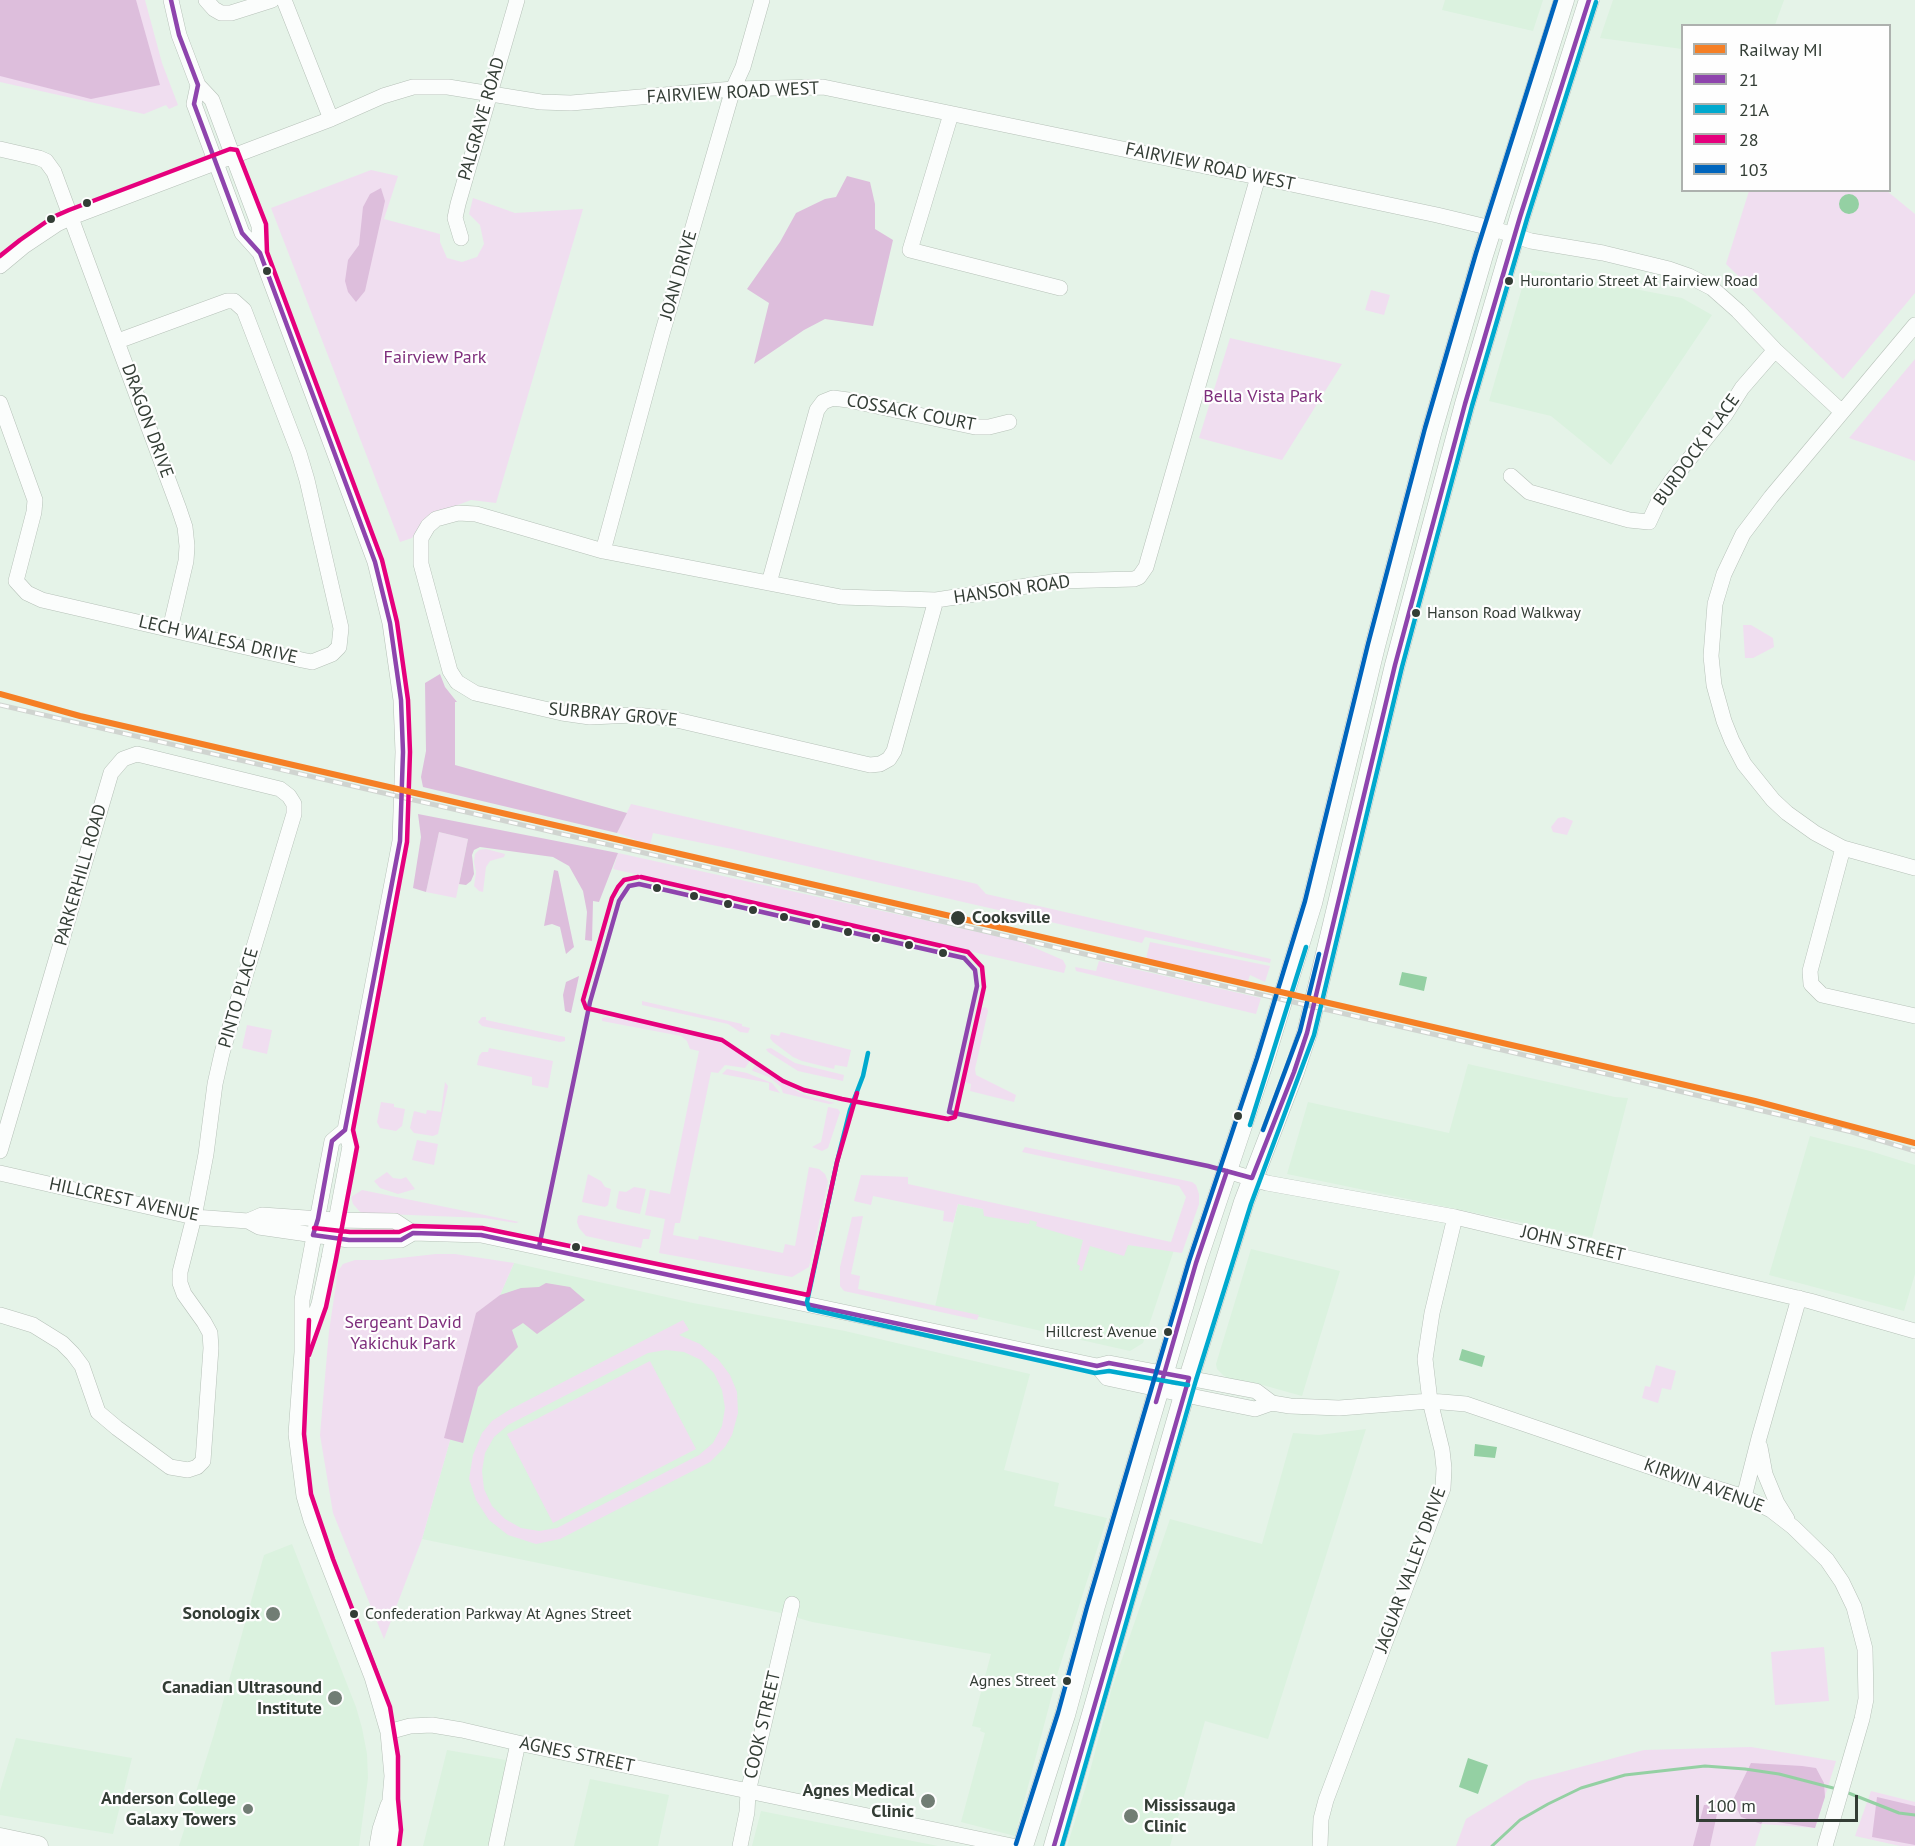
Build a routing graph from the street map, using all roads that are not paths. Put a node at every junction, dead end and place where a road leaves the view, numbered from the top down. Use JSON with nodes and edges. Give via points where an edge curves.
{"nodes":[{"id":1,"x":171,"y":0,"type":"edge"},
{"id":2,"x":206,"y":0,"type":"edge"},
{"id":3,"x":272,"y":0,"type":"edge"},
{"id":4,"x":284,"y":0,"type":"edge"},
{"id":5,"x":517,"y":0,"type":"edge"},
{"id":6,"x":762,"y":0,"type":"edge"},
{"id":7,"x":1563,"y":0,"type":"edge"},
{"id":8,"x":1589,"y":0,"type":"edge"},
{"id":9,"x":198,"y":85,"type":"junction"},
{"id":10,"x":733,"y":89,"type":"junction"},
{"id":11,"x":490,"y":93,"type":"junction"},
{"id":12,"x":951,"y":114,"type":"junction"},
{"id":13,"x":331,"y":119,"type":"junction"},
{"id":14,"x":0,"y":149,"type":"edge"},
{"id":15,"x":233,"y":156,"type":"junction"},
{"id":16,"x":216,"y":163,"type":"junction"},
{"id":17,"x":1258,"y":177,"type":"junction"},
{"id":18,"x":72,"y":217,"type":"junction"},
{"id":19,"x":1491,"y":228,"type":"junction"},
{"id":20,"x":1514,"y":236,"type":"junction"},
{"id":21,"x":461,"y":238,"type":"dead end"},
{"id":22,"x":260,"y":254,"type":"junction"},
{"id":23,"x":0,"y":266,"type":"edge"},
{"id":24,"x":1060,"y":288,"type":"dead end"},
{"id":25,"x":1915,"y":325,"type":"edge"},
{"id":26,"x":118,"y":341,"type":"junction"},
{"id":27,"x":1775,"y":350,"type":"junction"},
{"id":28,"x":0,"y":403,"type":"edge"},
{"id":29,"x":1842,"y":412,"type":"junction"},
{"id":30,"x":1009,"y":422,"type":"dead end"},
{"id":31,"x":1511,"y":476,"type":"dead end"},
{"id":32,"x":476,"y":514,"type":"joint"},
{"id":33,"x":603,"y":552,"type":"junction"},
{"id":34,"x":0,"y":577,"type":"edge"},
{"id":35,"x":16,"y":581,"type":"junction"},
{"id":36,"x":769,"y":583,"type":"junction"},
{"id":37,"x":936,"y":600,"type":"junction"},
{"id":38,"x":170,"y":629,"type":"junction"},
{"id":39,"x":280,"y":789,"type":"joint"},
{"id":40,"x":1843,"y":848,"type":"junction"},
{"id":41,"x":1915,"y":868,"type":"edge"},
{"id":42,"x":1915,"y":1016,"type":"edge"},
{"id":43,"x":345,"y":1130,"type":"junction"},
{"id":44,"x":0,"y":1151,"type":"edge"},
{"id":45,"x":1227,"y":1171,"type":"junction"},
{"id":46,"x":0,"y":1173,"type":"edge"},
{"id":47,"x":1252,"y":1178,"type":"junction"},
{"id":48,"x":1455,"y":1216,"type":"junction"},
{"id":49,"x":194,"y":1217,"type":"junction"},
{"id":50,"x":318,"y":1219,"type":"junction"},
{"id":51,"x":335,"y":1220,"type":"junction"},
{"id":52,"x":248,"y":1221,"type":"junction"},
{"id":53,"x":413,"y":1233,"type":"junction"},
{"id":54,"x":313,"y":1235,"type":"junction"},
{"id":55,"x":332,"y":1238,"type":"junction"},
{"id":56,"x":1799,"y":1298,"type":"junction"},
{"id":57,"x":0,"y":1315,"type":"edge"},
{"id":58,"x":1915,"y":1331,"type":"edge"},
{"id":59,"x":302,"y":1352,"type":"junction"},
{"id":60,"x":1162,"y":1381,"type":"junction"},
{"id":61,"x":1186,"y":1386,"type":"junction"},
{"id":62,"x":1430,"y":1401,"type":"junction"},
{"id":63,"x":1759,"y":1438,"type":"junction"},
{"id":64,"x":1744,"y":1497,"type":"junction"},
{"id":65,"x":1793,"y":1527,"type":"junction"},
{"id":66,"x":792,"y":1604,"type":"dead end"},
{"id":67,"x":388,"y":1732,"type":"junction"},
{"id":68,"x":518,"y":1743,"type":"junction"},
{"id":69,"x":748,"y":1792,"type":"junction"},
{"id":70,"x":390,"y":1799,"type":"junction"},
{"id":71,"x":0,"y":1838,"type":"edge"},
{"id":72,"x":38,"y":1846,"type":"edge"},
{"id":73,"x":378,"y":1846,"type":"edge"},
{"id":74,"x":392,"y":1846,"type":"edge"},
{"id":75,"x":496,"y":1846,"type":"edge"},
{"id":76,"x":740,"y":1846,"type":"edge"},
{"id":77,"x":1012,"y":1846,"type":"edge"},
{"id":78,"x":1023,"y":1846,"type":"edge"},
{"id":79,"x":1054,"y":1846,"type":"edge"},
{"id":80,"x":1320,"y":1846,"type":"edge"},
{"id":81,"x":1826,"y":1846,"type":"edge"}],
"edges":[{"from":1,"to":9,"type":"street"},
{"from":2,"to":3,"type":"street","via":[[221,13],[231,13]]},
{"from":4,"to":13,"type":"street"},
{"from":5,"to":11,"type":"street","name":"PALGRAVE ROAD"},
{"from":6,"to":10,"type":"street","name":"JOAN DRIVE"},
{"from":7,"to":19,"type":"main road"},
{"from":8,"to":20,"type":"main road"},
{"from":9,"to":15,"type":"street","via":[[212,100]]},
{"from":9,"to":16,"type":"street","via":[[194,104]]},
{"from":10,"to":11,"type":"street","name":"FAIRVIEW ROAD WEST","via":[[571,103]]},
{"from":10,"to":12,"type":"street","name":"FAIRVIEW ROAD WEST","via":[[823,87]]},
{"from":10,"to":33,"type":"street","name":"JOAN DRIVE"},
{"from":11,"to":13,"type":"street","name":"FAIRVIEW ROAD WEST","via":[[413,87]]},
{"from":11,"to":21,"type":"street","name":"PALGRAVE ROAD","via":[[455,218]]},
{"from":12,"to":17,"type":"street","name":"FAIRVIEW ROAD WEST"},
{"from":12,"to":24,"type":"street","via":[[910,250]]},
{"from":13,"to":15,"type":"street","name":"FAIRVIEW ROAD WEST"},
{"from":14,"to":18,"type":"street","name":"DRAGON DRIVE","via":[[46,161]]},
{"from":15,"to":16,"type":"street","name":"FAIRVIEW ROAD WEST"},
{"from":15,"to":22,"type":"street","via":[[259,226]]},
{"from":16,"to":18,"type":"street","name":"FAIRVIEW ROAD WEST"},
{"from":16,"to":22,"type":"street","via":[[242,233]]},
{"from":17,"to":19,"type":"street","name":"FAIRVIEW ROAD WEST"},
{"from":17,"to":37,"type":"street","name":"HANSON ROAD","via":[[1146,567],[1139,577],[1059,581]]},
{"from":18,"to":23,"type":"street","name":"FAIRVIEW ROAD WEST","via":[[24,246]]},
{"from":18,"to":26,"type":"street","name":"DRAGON DRIVE"},
{"from":19,"to":20,"type":"street","name":"FAIRVIEW ROAD WEST"},
{"from":19,"to":45,"type":"main road","via":[[1432,430],[1312,903]]},
{"from":20,"to":27,"type":"street","name":"FAIRVIEW ROAD WEST","via":[[1603,253],[1689,276],[1712,288],[1738,310]]},
{"from":20,"to":47,"type":"main road","via":[[1395,665],[1307,1033]]},
{"from":22,"to":43,"type":"street","via":[[375,562],[390,623],[401,700],[400,842]]},
{"from":25,"to":29,"type":"street"},
{"from":26,"to":38,"type":"street","name":"DRAGON DRIVE","via":[[185,527],[186,561]]},
{"from":26,"to":38,"type":"street","name":"LECH WALESA DRIVE","via":[[227,301],[234,301],[244,310],[304,471],[341,638],[332,654],[312,662]]},
{"from":27,"to":29,"type":"street","name":"FAIRVIEW ROAD WEST"},
{"from":27,"to":31,"type":"street","name":"BURDOCK PLACE","via":[[1660,495],[1649,522],[1529,492]]},
{"from":28,"to":35,"type":"street","via":[[35,500]]},
{"from":29,"to":40,"type":"street","via":[[1771,497],[1732,553],[1715,603],[1711,656],[1724,721],[1744,764],[1787,813]]},
{"from":30,"to":36,"type":"street","name":"COSSACK COURT","via":[[975,427],[848,400],[833,398],[823,402],[817,410]]},
{"from":32,"to":33,"type":"street","name":"HANSON ROAD"},
{"from":32,"to":37,"type":"street","name":"SURBRAY GROVE","via":[[458,513],[436,519],[421,538],[421,564],[450,671],[457,682],[476,693],[562,713],[668,718],[870,765],[880,764],[894,751]]},
{"from":33,"to":36,"type":"street","name":"HANSON ROAD"},
{"from":34,"to":35,"type":"street"},
{"from":35,"to":38,"type":"street","name":"LECH WALESA DRIVE","via":[[27,594],[42,600]]},
{"from":36,"to":37,"type":"street","name":"HANSON ROAD","via":[[841,597]]},
{"from":39,"to":44,"type":"street","name":"PARKERHILL ROAD","via":[[137,754],[123,759],[111,773]]},
{"from":39,"to":49,"type":"street","name":"PINTO PLACE","via":[[290,796],[294,813],[222,1053]]},
{"from":40,"to":41,"type":"street"},
{"from":40,"to":42,"type":"street","via":[[1810,971],[1811,984],[1822,995]]},
{"from":43,"to":50,"type":"street","via":[[332,1141]]},
{"from":43,"to":51,"type":"street","via":[[350,1146]]},
{"from":45,"to":47,"type":"street","name":"JOHN STREET"},
{"from":45,"to":60,"type":"main road"},
{"from":46,"to":49,"type":"street","name":"HILLCREST AVENUE"},
{"from":47,"to":48,"type":"street","name":"JOHN STREET"},
{"from":47,"to":61,"type":"main road"},
{"from":48,"to":56,"type":"street","name":"JOHN STREET"},
{"from":48,"to":62,"type":"street","name":"JAGUAR VALLEY DRIVE","via":[[1426,1341]]},
{"from":49,"to":52,"type":"street","name":"HILLCREST AVENUE"},
{"from":49,"to":57,"type":"street","name":"PINTO PLACE","via":[[180,1283],[210,1333],[211,1348],[203,1461],[197,1467],[170,1467],[117,1428],[98,1412],[82,1366],[73,1354],[33,1324]]},
{"from":50,"to":51,"type":"street","name":"HILLCREST AVENUE"},
{"from":50,"to":52,"type":"street","name":"HILLCREST AVENUE","via":[[262,1215]]},
{"from":50,"to":54,"type":"street"},
{"from":51,"to":53,"type":"street","name":"HILLCREST AVENUE","via":[[396,1221]]},
{"from":51,"to":55,"type":"street"},
{"from":52,"to":54,"type":"street","name":"HILLCREST AVENUE","via":[[259,1227]]},
{"from":53,"to":55,"type":"street","name":"HILLCREST AVENUE","via":[[401,1240]]},
{"from":53,"to":60,"type":"street","name":"HILLCREST AVENUE","via":[[481,1234],[1096,1366],[1109,1363]]},
{"from":54,"to":55,"type":"street","name":"HILLCREST AVENUE"},
{"from":54,"to":59,"type":"street","via":[[302,1300]]},
{"from":55,"to":59,"type":"street","via":[[320,1304]]},
{"from":56,"to":58,"type":"street","name":"JOHN STREET"},
{"from":56,"to":63,"type":"street"},
{"from":59,"to":67,"type":"street","via":[[296,1434],[304,1496],[372,1677]]},
{"from":60,"to":61,"type":"street","name":"HILLCREST AVENUE"},
{"from":60,"to":78,"type":"main road"},
{"from":61,"to":62,"type":"street","name":"KIRWIN AVENUE","via":[[1255,1409],[1272,1403],[1322,1408]]},
{"from":61,"to":79,"type":"main road"},
{"from":62,"to":64,"type":"street","name":"KIRWIN AVENUE","via":[[1466,1404]]},
{"from":62,"to":80,"type":"street","name":"JAGUAR VALLEY DRIVE","via":[[1442,1450],[1443,1488],[1326,1800]]},
{"from":63,"to":64,"type":"street"},
{"from":63,"to":65,"type":"street","via":[[1765,1474]]},
{"from":64,"to":65,"type":"street","name":"KIRWIN AVENUE","via":[[1771,1510]]},
{"from":65,"to":81,"type":"street","name":"KIRWIN AVENUE","via":[[1827,1560],[1842,1582],[1854,1606],[1865,1649],[1866,1699]]},
{"from":66,"to":69,"type":"street","name":"COOK STREET"},
{"from":67,"to":68,"type":"street","name":"AGNES STREET","via":[[432,1725]]},
{"from":67,"to":70,"type":"street"},
{"from":68,"to":69,"type":"street","name":"AGNES STREET"},
{"from":68,"to":75,"type":"street"},
{"from":69,"to":76,"type":"street","name":"COOK STREET"},
{"from":69,"to":77,"type":"street","name":"AGNES STREET","via":[[880,1814]]},
{"from":70,"to":73,"type":"street"},
{"from":70,"to":74,"type":"street"},
{"from":71,"to":72,"type":"main road"}]}
